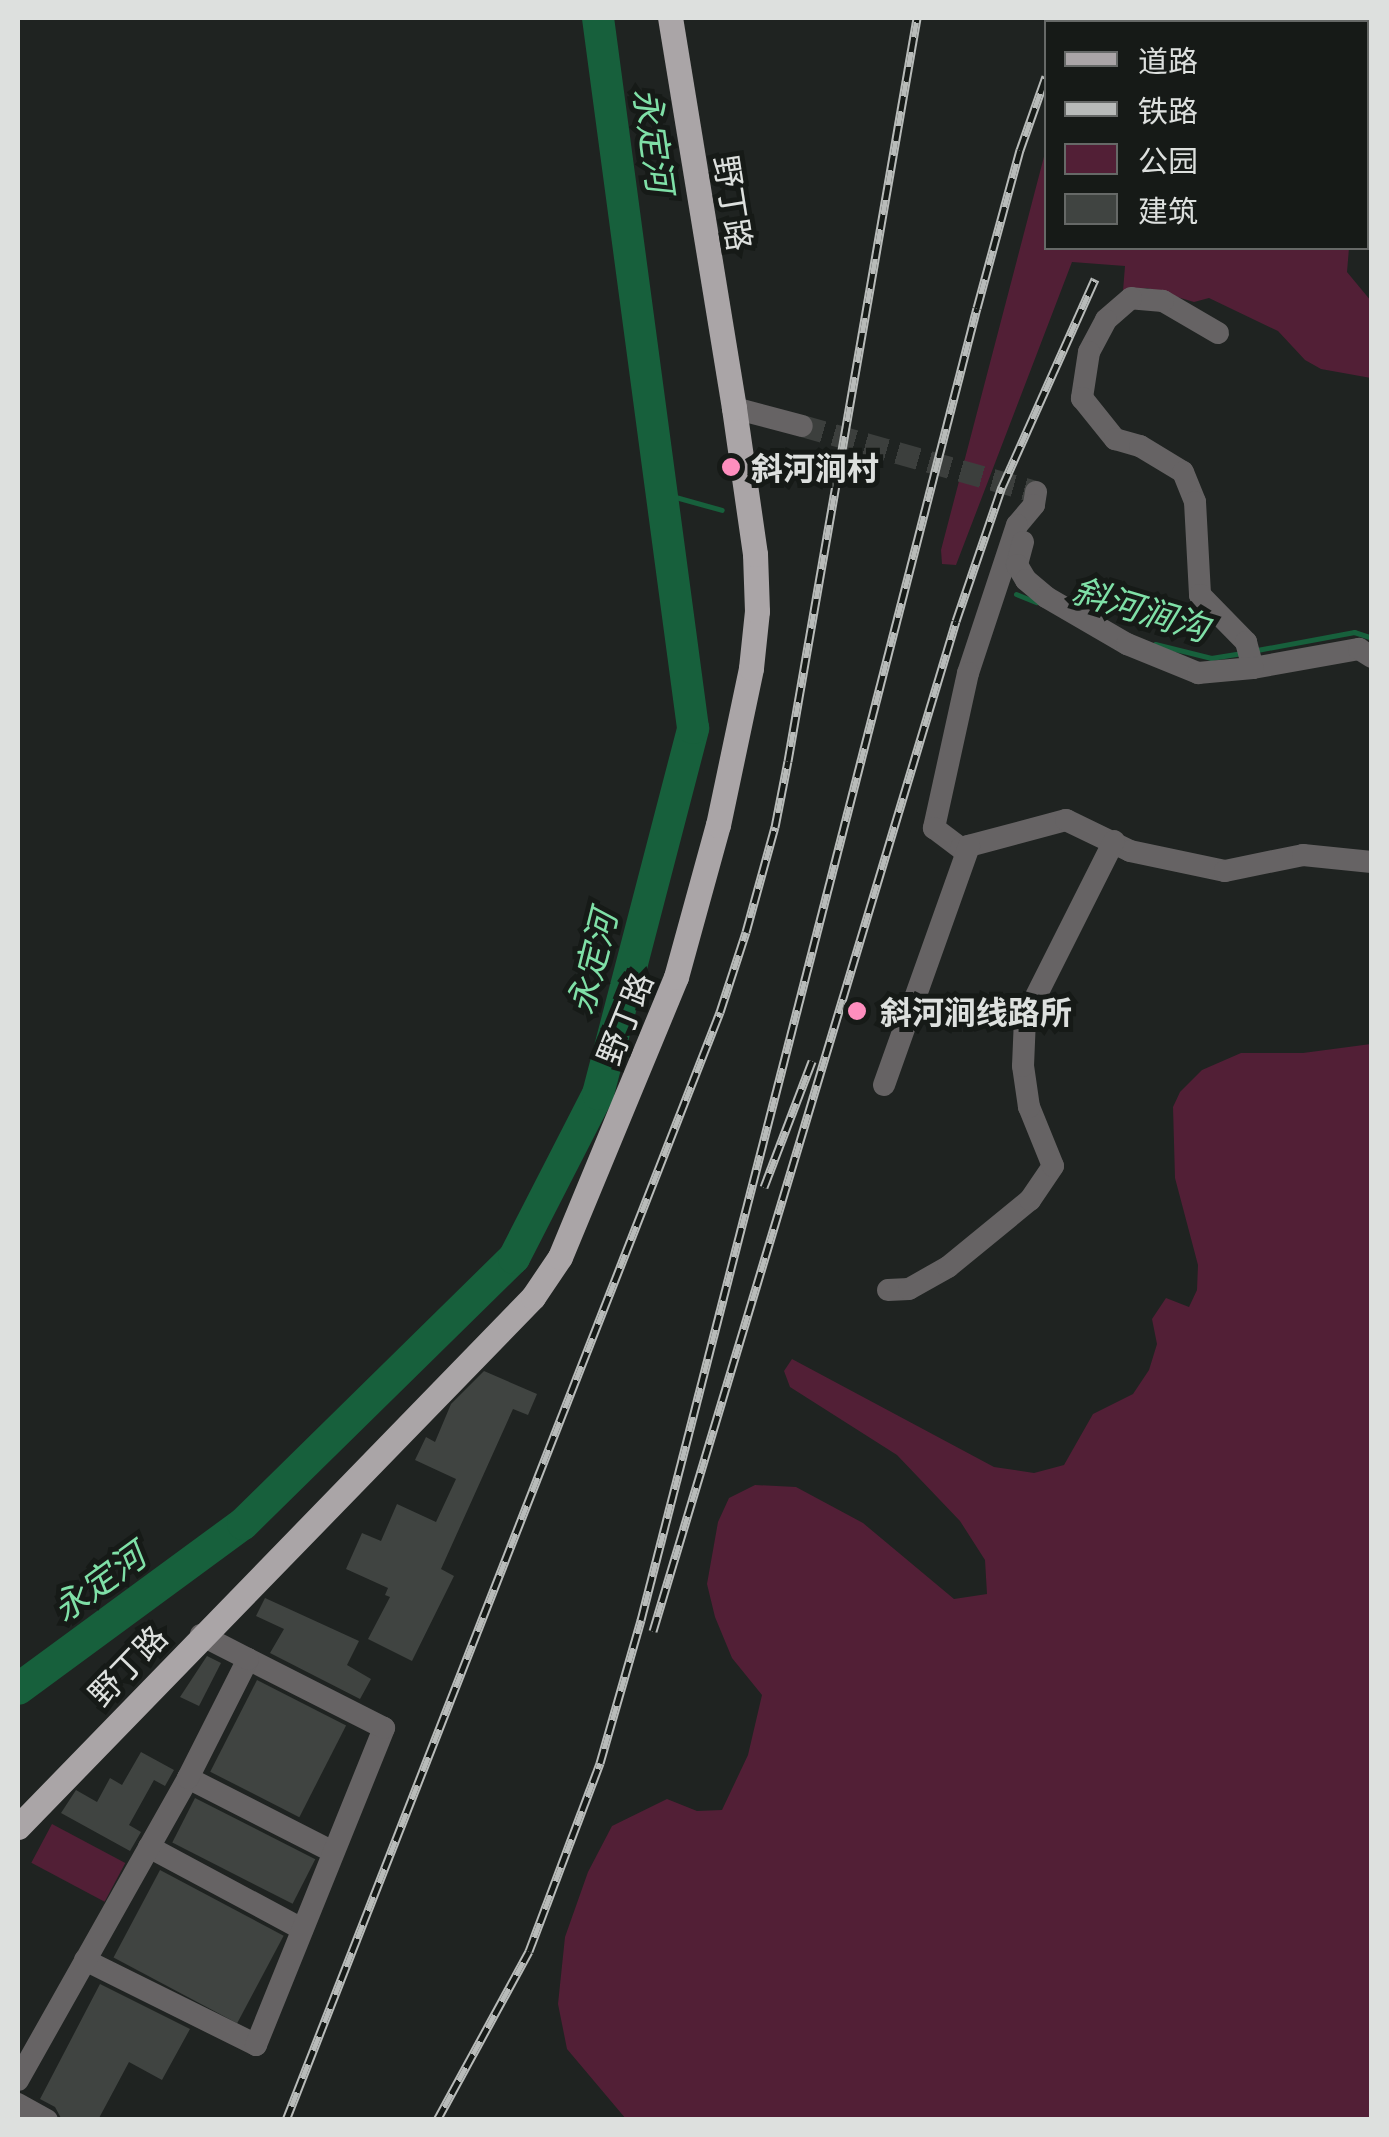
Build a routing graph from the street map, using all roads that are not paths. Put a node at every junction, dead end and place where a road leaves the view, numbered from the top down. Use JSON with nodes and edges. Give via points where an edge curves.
{"nodes":[{"id":1,"x":670,"y":18,"type":"edge"},
{"id":2,"x":1218,"y":333,"type":"dead end"},
{"id":3,"x":734,"y":408,"type":"junction"},
{"id":4,"x":802,"y":426,"type":"tunnel mouth"},
{"id":5,"x":1250,"y":656,"type":"junction"},
{"id":6,"x":1372,"y":657,"type":"edge"},
{"id":7,"x":1114,"y":841,"type":"junction"},
{"id":8,"x":969,"y":846,"type":"junction"},
{"id":9,"x":1372,"y":862,"type":"edge"},
{"id":10,"x":884,"y":1085,"type":"dead end"},
{"id":11,"x":888,"y":1290,"type":"dead end"},
{"id":12,"x":201,"y":1634,"type":"junction"},
{"id":13,"x":248,"y":1659,"type":"junction"},
{"id":14,"x":188,"y":1778,"type":"junction"},
{"id":15,"x":18,"y":1827,"type":"edge"},
{"id":16,"x":149,"y":1847,"type":"junction"},
{"id":17,"x":333,"y":1852,"type":"junction"},
{"id":18,"x":302,"y":1929,"type":"junction"},
{"id":19,"x":85,"y":1960,"type":"junction"},
{"id":20,"x":18,"y":2080,"type":"edge"},
{"id":21,"x":18,"y":2104,"type":"edge"},
{"id":22,"x":47,"y":2120,"type":"edge"}],
"edges":[{"from":1,"to":3,"type":"main road","name":"野丁路"},
{"from":2,"to":5,"type":"street","via":[[1163,301],[1131,298],[1106,320],[1089,352],[1082,398],[1115,439],[1183,472],[1196,502],[1200,595]]},
{"from":3,"to":4,"type":"street"},
{"from":3,"to":12,"type":"main road","name":"野丁路","via":[[754,554],[751,668],[676,977],[560,1256],[503,1333]]},
{"from":5,"to":6,"type":"street","via":[[1359,649]]},
{"from":5,"to":8,"type":"street","via":[[1198,673],[1113,636],[1026,580],[1017,565],[1035,499],[1017,525],[968,673],[934,828],[961,848]]},
{"from":7,"to":8,"type":"street","via":[[1066,820]]},
{"from":7,"to":9,"type":"street","via":[[1130,851],[1225,871],[1303,855]]},
{"from":7,"to":11,"type":"street","via":[[1025,1018],[1022,1066],[1053,1166],[1030,1200],[948,1267],[909,1289]]},
{"from":8,"to":10,"type":"street"},
{"from":12,"to":13,"type":"street"},
{"from":12,"to":15,"type":"main road","name":"野丁路"},
{"from":13,"to":14,"type":"street"},
{"from":13,"to":17,"type":"street","via":[[384,1728]]},
{"from":14,"to":16,"type":"street"},
{"from":14,"to":17,"type":"street"},
{"from":16,"to":18,"type":"street"},
{"from":16,"to":19,"type":"street"},
{"from":17,"to":18,"type":"street"},
{"from":18,"to":19,"type":"street","via":[[256,2045]]},
{"from":19,"to":20,"type":"street"},
{"from":21,"to":22,"type":"street"}]}
